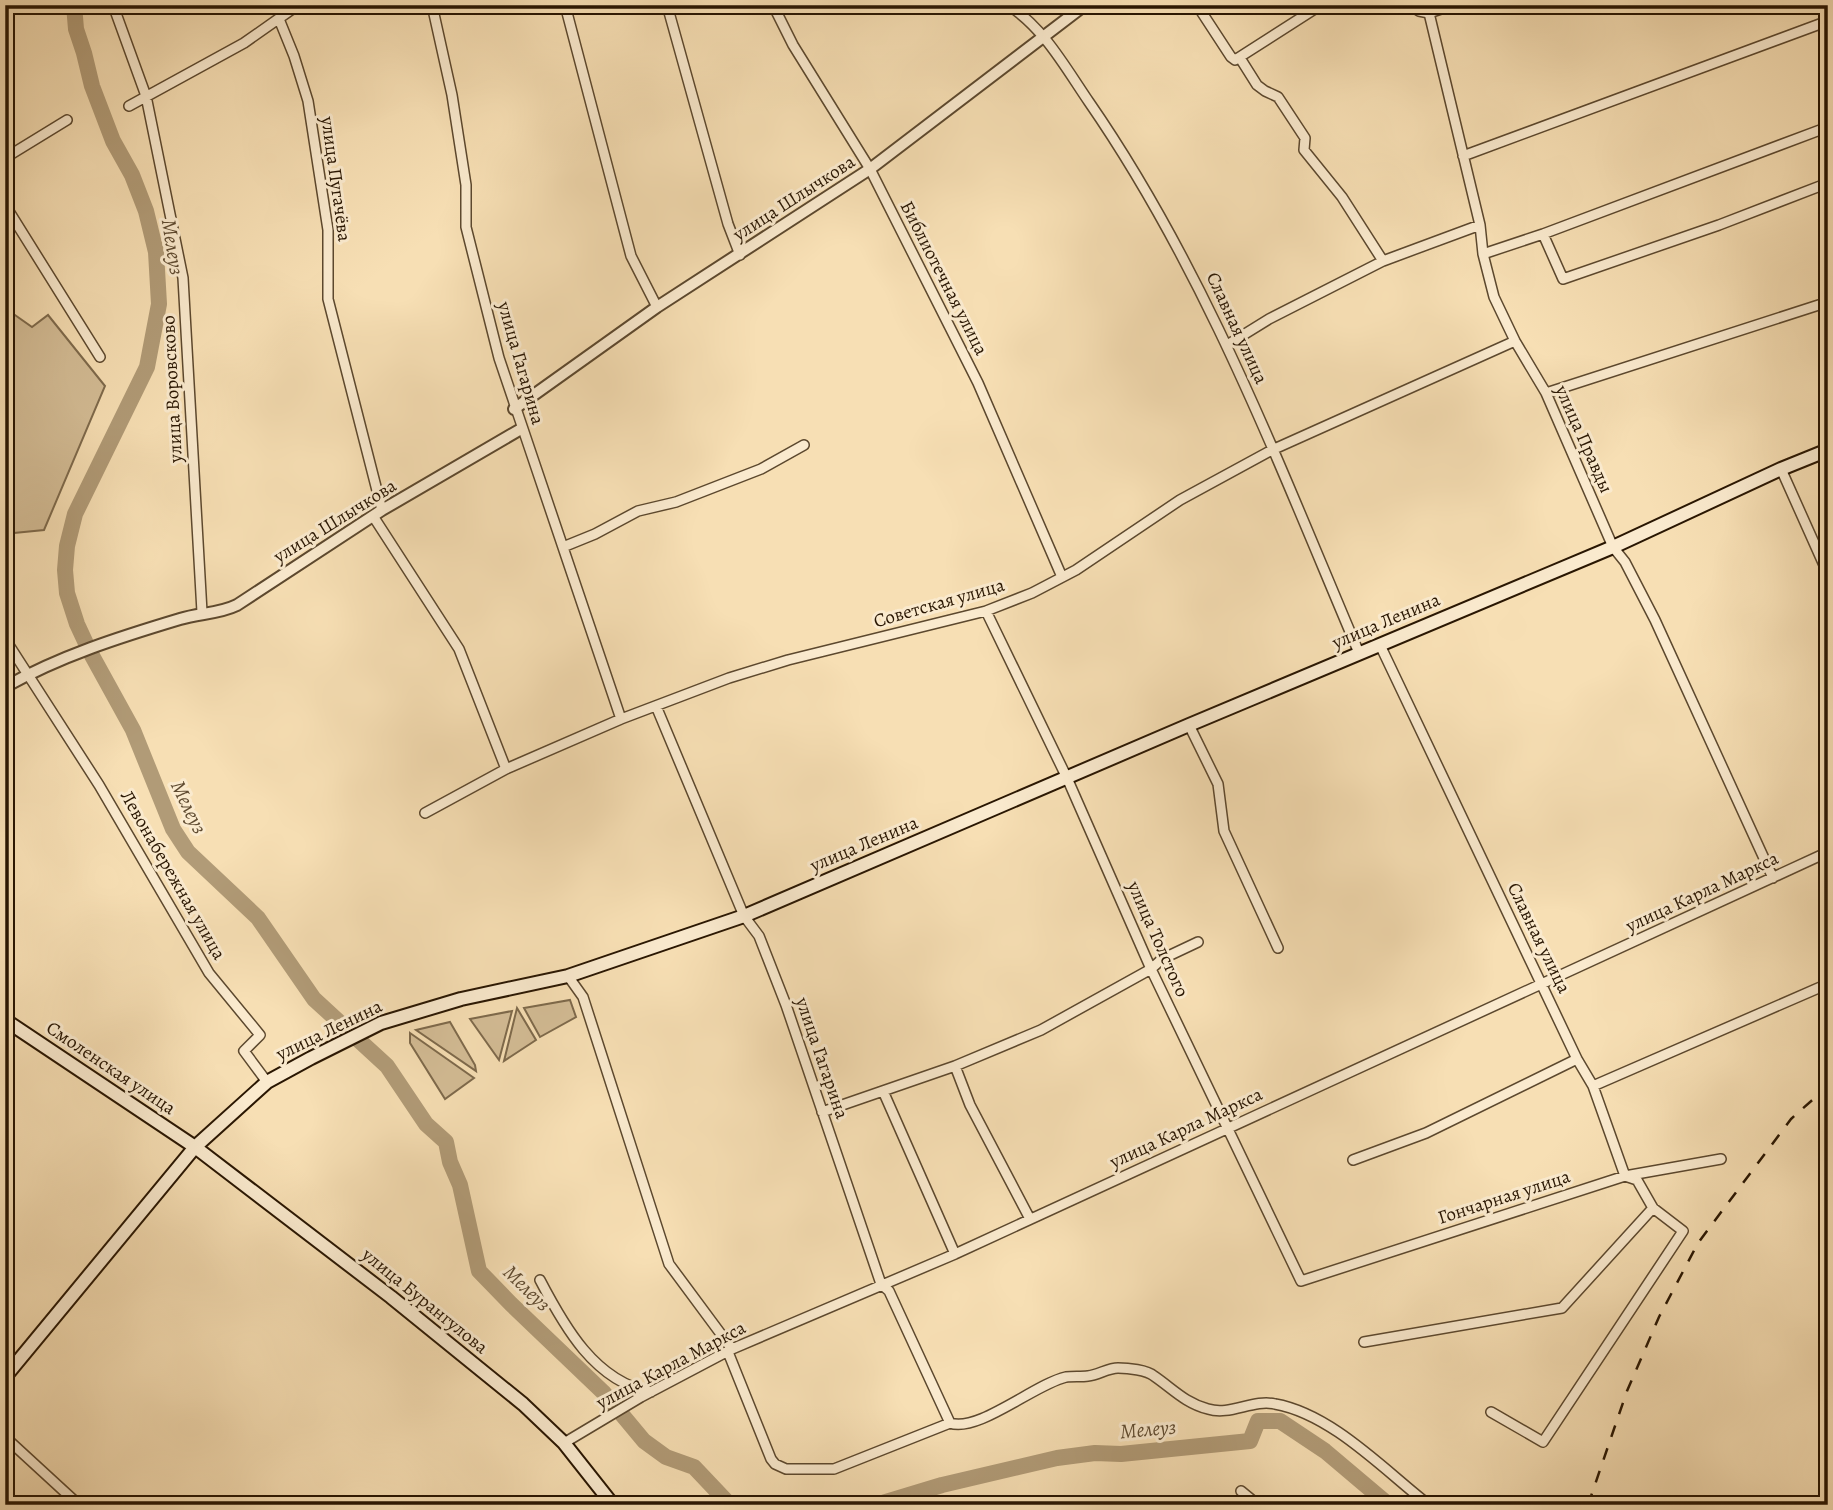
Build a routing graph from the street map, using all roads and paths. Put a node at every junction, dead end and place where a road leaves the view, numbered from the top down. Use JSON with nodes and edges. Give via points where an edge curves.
{"nodes":[{"id":1,"x":113,"y":5,"type":"edge"},
{"id":2,"x":297,"y":5,"type":"edge"},
{"id":3,"x":432,"y":5,"type":"edge"},
{"id":4,"x":565,"y":5,"type":"edge"},
{"id":5,"x":667,"y":5,"type":"edge"},
{"id":6,"x":773,"y":5,"type":"edge"},
{"id":7,"x":1008,"y":5,"type":"edge"},
{"id":8,"x":1085,"y":5,"type":"edge"},
{"id":9,"x":1197,"y":5,"type":"edge"},
{"id":10,"x":1321,"y":5,"type":"edge"},
{"id":11,"x":1410,"y":5,"type":"edge"},
{"id":12,"x":1453,"y":5,"type":"edge"},
{"id":13,"x":1429,"y":13,"type":"junction"},
{"id":14,"x":279,"y":19,"type":"junction"},
{"id":15,"x":1828,"y":21,"type":"edge"},
{"id":16,"x":1045,"y":37,"type":"junction"},
{"id":17,"x":1240,"y":58,"type":"junction"},
{"id":18,"x":146,"y":96,"type":"junction"},
{"id":19,"x":129,"y":106,"type":"dead end"},
{"id":20,"x":67,"y":120,"type":"dead end"},
{"id":21,"x":1828,"y":127,"type":"edge"},
{"id":22,"x":1463,"y":156,"type":"junction"},
{"id":23,"x":5,"y":158,"type":"edge"},
{"id":24,"x":870,"y":169,"type":"junction"},
{"id":25,"x":1828,"y":183,"type":"edge"},
{"id":26,"x":5,"y":205,"type":"edge"},
{"id":27,"x":1480,"y":225,"type":"junction"},
{"id":28,"x":1543,"y":234,"type":"junction"},
{"id":29,"x":1483,"y":254,"type":"junction"},
{"id":30,"x":740,"y":255,"type":"junction"},
{"id":31,"x":1382,"y":261,"type":"junction"},
{"id":32,"x":1828,"y":302,"type":"edge"},
{"id":33,"x":657,"y":307,"type":"junction"},
{"id":34,"x":1515,"y":341,"type":"junction"},
{"id":35,"x":1227,"y":345,"type":"junction"},
{"id":36,"x":100,"y":357,"type":"dead end"},
{"id":37,"x":1546,"y":393,"type":"junction"},
{"id":38,"x":514,"y":409,"type":"junction"},
{"id":39,"x":521,"y":429,"type":"junction"},
{"id":40,"x":804,"y":445,"type":"dead end"},
{"id":41,"x":1272,"y":450,"type":"junction"},
{"id":42,"x":1828,"y":450,"type":"edge"},
{"id":43,"x":1781,"y":469,"type":"junction"},
{"id":44,"x":377,"y":513,"type":"junction"},
{"id":45,"x":563,"y":547,"type":"junction"},
{"id":46,"x":1613,"y":547,"type":"junction"},
{"id":47,"x":1828,"y":574,"type":"edge"},
{"id":48,"x":1062,"y":577,"type":"junction"},
{"id":49,"x":986,"y":611,"type":"junction"},
{"id":50,"x":202,"y":612,"type":"junction"},
{"id":51,"x":5,"y":639,"type":"edge"},
{"id":52,"x":1380,"y":645,"type":"junction"},
{"id":53,"x":1359,"y":653,"type":"junction"},
{"id":54,"x":29,"y":674,"type":"junction"},
{"id":55,"x":5,"y":687,"type":"edge"},
{"id":56,"x":656,"y":706,"type":"junction"},
{"id":57,"x":621,"y":719,"type":"junction"},
{"id":58,"x":1189,"y":725,"type":"junction"},
{"id":59,"x":506,"y":769,"type":"junction"},
{"id":60,"x":1067,"y":778,"type":"junction"},
{"id":61,"x":425,"y":813,"type":"dead end"},
{"id":62,"x":1828,"y":852,"type":"edge"},
{"id":63,"x":1773,"y":878,"type":"junction"},
{"id":64,"x":744,"y":916,"type":"junction"},
{"id":65,"x":1198,"y":942,"type":"dead end"},
{"id":66,"x":1278,"y":948,"type":"dead end"},
{"id":67,"x":1151,"y":969,"type":"junction"},
{"id":68,"x":568,"y":976,"type":"junction"},
{"id":69,"x":1543,"y":985,"type":"junction"},
{"id":70,"x":1823,"y":986,"type":"dead end"},
{"id":71,"x":5,"y":1020,"type":"edge"},
{"id":72,"x":1577,"y":1059,"type":"junction"},
{"id":73,"x":955,"y":1066,"type":"junction"},
{"id":74,"x":267,"y":1082,"type":"junction"},
{"id":75,"x":1593,"y":1086,"type":"junction"},
{"id":76,"x":883,"y":1091,"type":"junction"},
{"id":77,"x":822,"y":1112,"type":"junction"},
{"id":78,"x":1229,"y":1128,"type":"junction"},
{"id":79,"x":195,"y":1147,"type":"junction"},
{"id":80,"x":1721,"y":1159,"type":"dead end"},
{"id":81,"x":1353,"y":1160,"type":"dead end"},
{"id":82,"x":1625,"y":1176,"type":"junction"},
{"id":83,"x":1653,"y":1208,"type":"junction"},
{"id":84,"x":1030,"y":1219,"type":"junction"},
{"id":85,"x":955,"y":1254,"type":"junction"},
{"id":86,"x":540,"y":1280,"type":"dead end"},
{"id":87,"x":1301,"y":1281,"type":"joint"},
{"id":88,"x":881,"y":1284,"type":"junction"},
{"id":89,"x":1364,"y":1342,"type":"dead end"},
{"id":90,"x":730,"y":1351,"type":"junction"},
{"id":91,"x":5,"y":1377,"type":"edge"},
{"id":92,"x":651,"y":1392,"type":"junction"},
{"id":93,"x":1491,"y":1412,"type":"dead end"},
{"id":94,"x":950,"y":1423,"type":"junction"},
{"id":95,"x":5,"y":1437,"type":"edge"},
{"id":96,"x":564,"y":1443,"type":"junction"},
{"id":97,"x":1241,"y":1491,"type":"dead end"},
{"id":98,"x":79,"y":1505,"type":"edge"},
{"id":99,"x":613,"y":1505,"type":"edge"},
{"id":100,"x":1258,"y":1505,"type":"edge"},
{"id":101,"x":1429,"y":1505,"type":"edge"}],
"edges":[{"from":1,"to":18,"type":"street","name":"улица Воровсково"},
{"from":2,"to":14,"type":"street"},
{"from":3,"to":38,"type":"street","name":"улица Гагарина","via":[[466,185],[466,227]]},
{"from":4,"to":33,"type":"street","via":[[631,256]]},
{"from":5,"to":30,"type":"street"},
{"from":6,"to":24,"type":"street","name":"Библиотечная улица","via":[[793,46]]},
{"from":7,"to":16,"type":"street","name":"Славная улица"},
{"from":8,"to":16,"type":"street","name":"улица Шлычкова"},
{"from":9,"to":17,"type":"street","via":[[1231,57]]},
{"from":10,"to":17,"type":"street"},
{"from":11,"to":13,"type":"street"},
{"from":12,"to":13,"type":"street"},
{"from":13,"to":22,"type":"street","name":"улица Правды"},
{"from":14,"to":18,"type":"street"},
{"from":14,"to":44,"type":"street","name":"улица Пугачёва","via":[[307,101],[328,230],[328,299]]},
{"from":15,"to":22,"type":"street"},
{"from":16,"to":24,"type":"street","name":"улица Шлычкова"},
{"from":16,"to":35,"type":"street","name":"Славная улица","via":[[1121,147]]},
{"from":17,"to":31,"type":"street","via":[[1258,85],[1278,97],[1305,138],[1304,150],[1342,197]]},
{"from":18,"to":19,"type":"street"},
{"from":18,"to":50,"type":"street","name":"улица Воровсково","via":[[183,278]]},
{"from":20,"to":23,"type":"street"},
{"from":21,"to":28,"type":"street"},
{"from":22,"to":27,"type":"street","name":"улица Правды"},
{"from":24,"to":30,"type":"street","name":"улица Шлычкова"},
{"from":24,"to":48,"type":"street","name":"Библиотечная улица","via":[[978,383]]},
{"from":25,"to":28,"type":"street","via":[[1563,279]]},
{"from":26,"to":36,"type":"street"},
{"from":27,"to":29,"type":"street","name":"улица Правды"},
{"from":27,"to":31,"type":"street"},
{"from":28,"to":29,"type":"street"},
{"from":29,"to":34,"type":"street","name":"улица Правды","via":[[1494,297]]},
{"from":30,"to":33,"type":"street","name":"улица Шлычкова"},
{"from":31,"to":35,"type":"street"},
{"from":32,"to":37,"type":"street"},
{"from":33,"to":38,"type":"street","name":"улица Шлычкова"},
{"from":34,"to":37,"type":"street","name":"улица Правды"},
{"from":34,"to":41,"type":"street","name":"Советская улица"},
{"from":35,"to":41,"type":"street","name":"Славная улица"},
{"from":37,"to":46,"type":"street","name":"улица Правды"},
{"from":38,"to":39,"type":"street","name":"улица Гагарина"},
{"from":39,"to":44,"type":"street","name":"улица Шлычкова"},
{"from":39,"to":45,"type":"street","name":"улица Гагарина"},
{"from":40,"to":45,"type":"street","via":[[761,469],[676,502],[638,511]]},
{"from":41,"to":48,"type":"street","name":"Советская улица","via":[[1180,500]]},
{"from":41,"to":53,"type":"street","name":"Славная улица"},
{"from":42,"to":43,"type":"main road","name":"улица Ленина"},
{"from":43,"to":46,"type":"main road","name":"улица Ленина"},
{"from":43,"to":47,"type":"street"},
{"from":44,"to":50,"type":"street","name":"улица Шлычкова","via":[[237,605],[225,611]]},
{"from":44,"to":59,"type":"street","name":"улица Пугачёва","via":[[458,649]]},
{"from":45,"to":57,"type":"street","name":"улица Гагарина"},
{"from":46,"to":52,"type":"main road","name":"улица Ленина"},
{"from":46,"to":63,"type":"street","name":"улица Правды","via":[[1655,621]]},
{"from":48,"to":49,"type":"street","name":"Советская улица"},
{"from":49,"to":56,"type":"street","name":"Советская улица","via":[[788,660]]},
{"from":49,"to":60,"type":"street","name":"улица Толстого"},
{"from":50,"to":54,"type":"street","name":"улица Шлычкова","via":[[118,638]]},
{"from":51,"to":54,"type":"street"},
{"from":52,"to":53,"type":"main road","name":"улица Ленина"},
{"from":52,"to":69,"type":"street","name":"Славная улица"},
{"from":53,"to":58,"type":"main road","name":"улица Ленина"},
{"from":54,"to":55,"type":"street","name":"улица Шлычкова"},
{"from":54,"to":74,"type":"street","name":"Левонабережная улица","via":[[209,972],[260,1035],[244,1051]]},
{"from":56,"to":57,"type":"street","name":"Советская улица"},
{"from":56,"to":64,"type":"street","name":"улица Гагарина"},
{"from":57,"to":59,"type":"street","name":"Советская улица"},
{"from":58,"to":60,"type":"main road","name":"улица Ленина"},
{"from":58,"to":66,"type":"street","via":[[1218,784],[1224,831]]},
{"from":59,"to":61,"type":"street","name":"Советская улица"},
{"from":60,"to":64,"type":"main road","name":"улица Ленина"},
{"from":60,"to":67,"type":"street","name":"улица Толстого"},
{"from":62,"to":63,"type":"street","name":"улица Карла Маркса"},
{"from":63,"to":69,"type":"street","name":"улица Карла Маркса"},
{"from":64,"to":68,"type":"main road","name":"улица Ленина"},
{"from":64,"to":77,"type":"street","name":"улица Гагарина","via":[[759,936]]},
{"from":65,"to":67,"type":"street"},
{"from":67,"to":73,"type":"street","via":[[1041,1030]]},
{"from":67,"to":78,"type":"street","name":"улица Толстого"},
{"from":68,"to":74,"type":"main road","name":"улица Ленина","via":[[461,999],[381,1023]]},
{"from":68,"to":90,"type":"street","via":[[583,997],[669,1264]]},
{"from":69,"to":72,"type":"street","name":"Славная улица"},
{"from":69,"to":78,"type":"street","name":"улица Карла Маркса"},
{"from":70,"to":75,"type":"street"},
{"from":71,"to":79,"type":"main road","name":"Смоленская улица"},
{"from":72,"to":75,"type":"street","name":"Славная улица"},
{"from":72,"to":81,"type":"street","via":[[1426,1133]]},
{"from":73,"to":76,"type":"street"},
{"from":73,"to":84,"type":"street","via":[[970,1105]]},
{"from":74,"to":79,"type":"main road","name":"улица Ленина"},
{"from":75,"to":82,"type":"street","name":"Славная улица"},
{"from":76,"to":77,"type":"street"},
{"from":76,"to":85,"type":"street"},
{"from":77,"to":88,"type":"street","name":"улица Гагарина"},
{"from":78,"to":84,"type":"street","name":"улица Карла Маркса"},
{"from":78,"to":87,"type":"street","name":"улица Толстого"},
{"from":79,"to":91,"type":"main road","name":"улица Ленина"},
{"from":79,"to":96,"type":"main road","name":"улица Бурангулова","via":[[400,1304]]},
{"from":80,"to":82,"type":"street","name":"Гончарная улица"},
{"from":82,"to":83,"type":"street","name":"Славная улица","via":[[1636,1180]]},
{"from":82,"to":87,"type":"street","name":"Гончарная улица"},
{"from":83,"to":89,"type":"street","via":[[1562,1308]]},
{"from":83,"to":93,"type":"street","name":"Славная улица","via":[[1683,1231],[1543,1442]]},
{"from":84,"to":85,"type":"street","name":"улица Карла Маркса"},
{"from":85,"to":88,"type":"street","name":"улица Карла Маркса"},
{"from":86,"to":92,"type":"street","via":[[560,1317],[591,1358],[627,1385]]},
{"from":88,"to":90,"type":"street","name":"улица Карла Маркса"},
{"from":88,"to":94,"type":"street","name":"улица Гагарина","via":[[889,1292]]},
{"from":90,"to":92,"type":"street","name":"улица Карла Маркса"},
{"from":90,"to":94,"type":"street","via":[[771,1459],[786,1469],[834,1469]]},
{"from":92,"to":96,"type":"street","name":"улица Карла Маркса"},
{"from":94,"to":101,"type":"street","via":[[985,1417],[1067,1377],[1117,1368],[1152,1373],[1178,1396],[1211,1410],[1266,1402],[1306,1412],[1376,1460]]},
{"from":95,"to":98,"type":"street"},
{"from":96,"to":99,"type":"main road","name":"улица Бурангулова"},
{"from":97,"to":100,"type":"street"}]}
